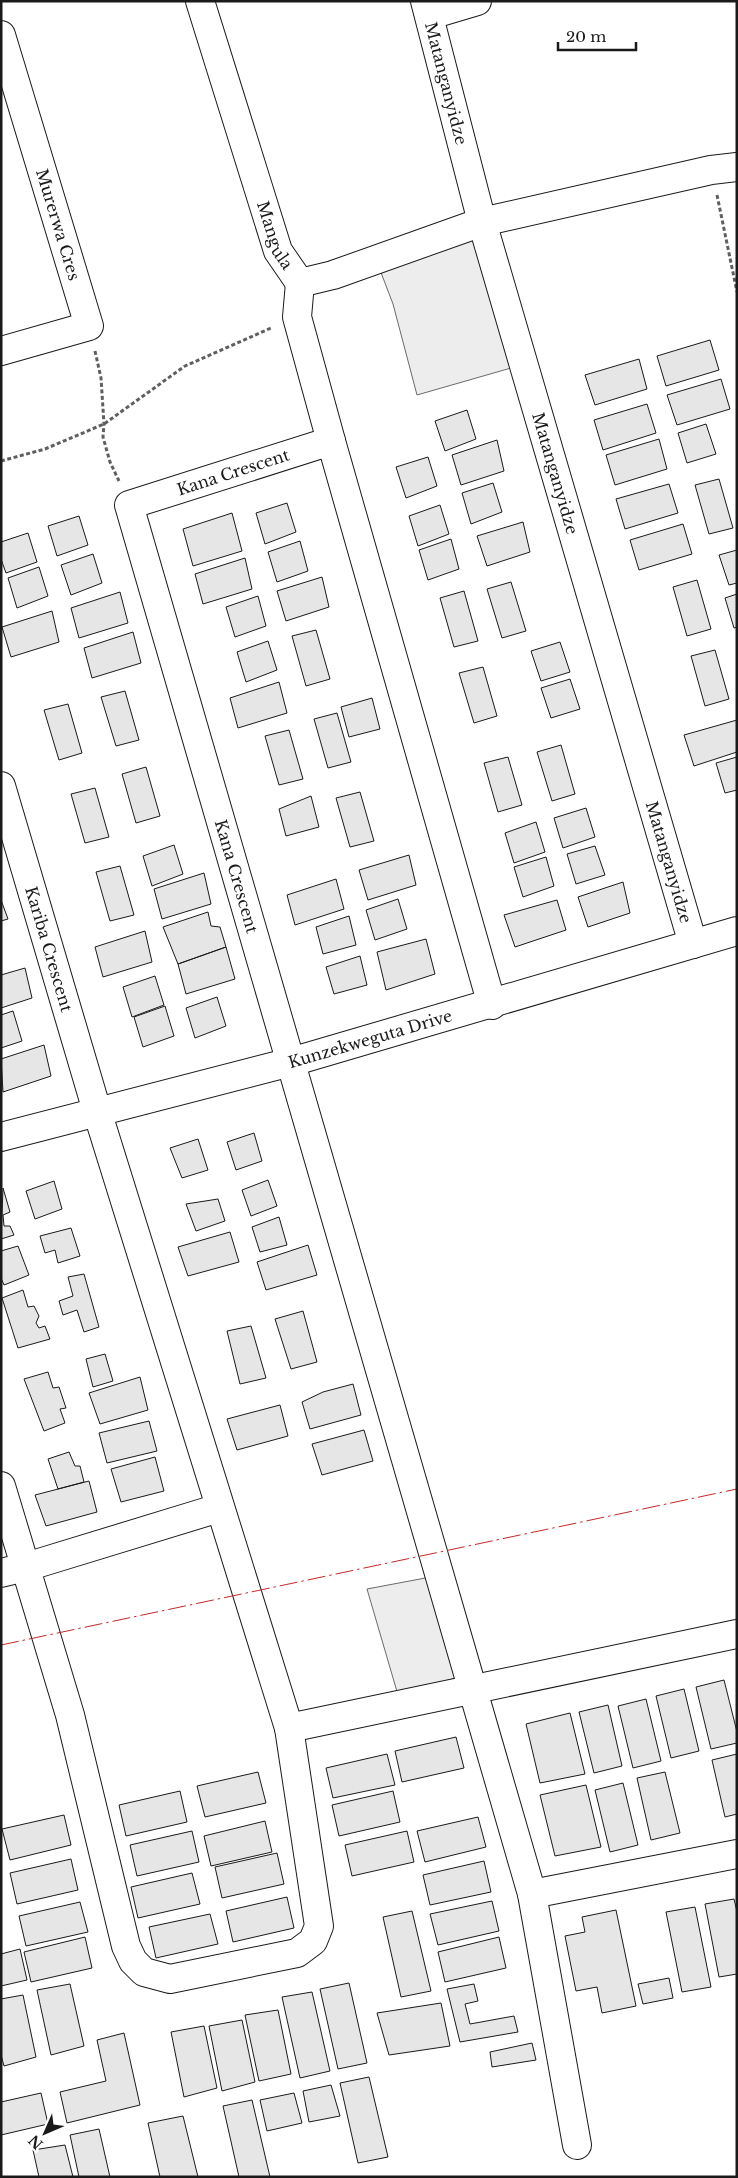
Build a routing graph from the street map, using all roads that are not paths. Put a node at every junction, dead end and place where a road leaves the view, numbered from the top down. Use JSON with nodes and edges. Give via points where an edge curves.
{"nodes":[{"id":1,"x":200,"y":1,"type":"edge"},
{"id":2,"x":477,"y":1,"type":"edge"},
{"id":3,"x":427,"y":8,"type":"edge"},
{"id":4,"x":1,"y":35,"type":"edge"},
{"id":5,"x":724,"y":169,"type":"edge"},
{"id":6,"x":482,"y":222,"type":"junction"},
{"id":7,"x":300,"y":283,"type":"junction"},
{"id":8,"x":1,"y":351,"type":"edge"},
{"id":9,"x":331,"y":441,"type":"junction"},
{"id":10,"x":1,"y":786,"type":"edge"},
{"id":11,"x":737,"y":931,"type":"edge"},
{"id":12,"x":692,"y":944,"type":"junction"},
{"id":13,"x":492,"y":1005,"type":"junction"},
{"id":14,"x":292,"y":1062,"type":"junction"},
{"id":15,"x":97,"y":1111,"type":"junction"},
{"id":16,"x":1,"y":1138,"type":"edge"},
{"id":17,"x":1,"y":1486,"type":"edge"},
{"id":18,"x":219,"y":1508,"type":"junction"},
{"id":19,"x":14,"y":1570,"type":"edge"},
{"id":20,"x":737,"y":1634,"type":"edge"},
{"id":21,"x":474,"y":1688,"type":"junction"},
{"id":22,"x":289,"y":1728,"type":"junction"},
{"id":23,"x":737,"y":1854,"type":"edge"},
{"id":24,"x":532,"y":1894,"type":"junction"},
{"id":25,"x":577,"y":2145,"type":"dead end"}],
"edges":[{"from":1,"to":7,"type":"street","name":"Mangula","via":[[278,252]]},
{"from":2,"to":3,"type":"street"},
{"from":3,"to":6,"type":"street","name":"Matanganyidze"},
{"from":4,"to":8,"type":"street","name":"Murerwa Cres","via":[[89,326]]},
{"from":5,"to":6,"type":"street","name":"Mangula"},
{"from":6,"to":7,"type":"street","name":"Mangula","via":[[333,275]]},
{"from":6,"to":12,"type":"street","name":"Matanganyidze"},
{"from":7,"to":9,"type":"street","via":[[298,317]]},
{"from":9,"to":13,"type":"street"},
{"from":9,"to":14,"type":"street","name":"Kana Crescent","via":[[129,505]]},
{"from":10,"to":15,"type":"street","name":"Kariba Crescent"},
{"from":11,"to":12,"type":"street","name":"Kunzekweguta Drive"},
{"from":12,"to":13,"type":"street","name":"Kunzekweguta Drive"},
{"from":13,"to":14,"type":"street","name":"Kunzekweguta Drive"},
{"from":14,"to":15,"type":"street","name":"Kunzekweguta Drive"},
{"from":14,"to":21,"type":"street","name":"Kana Crescent"},
{"from":15,"to":16,"type":"street","name":"Kunzekweguta Drive"},
{"from":15,"to":18,"type":"street","name":"Kariba Crescent"},
{"from":17,"to":19,"type":"street","name":"Kariba Crescent"},
{"from":18,"to":19,"type":"street"},
{"from":18,"to":22,"type":"street","name":"Kariba Crescent"},
{"from":19,"to":22,"type":"street","name":"Kariba Crescent","via":[[70,1715],[126,1946],[133,1961],[144,1972],[170,1979],[297,1953],[313,1941],[319,1926]]},
{"from":20,"to":21,"type":"street"},
{"from":21,"to":22,"type":"street"},
{"from":21,"to":24,"type":"street","name":"Kana Crescent"},
{"from":23,"to":24,"type":"street"},
{"from":24,"to":25,"type":"street","name":"Kana Crescent"}]}
